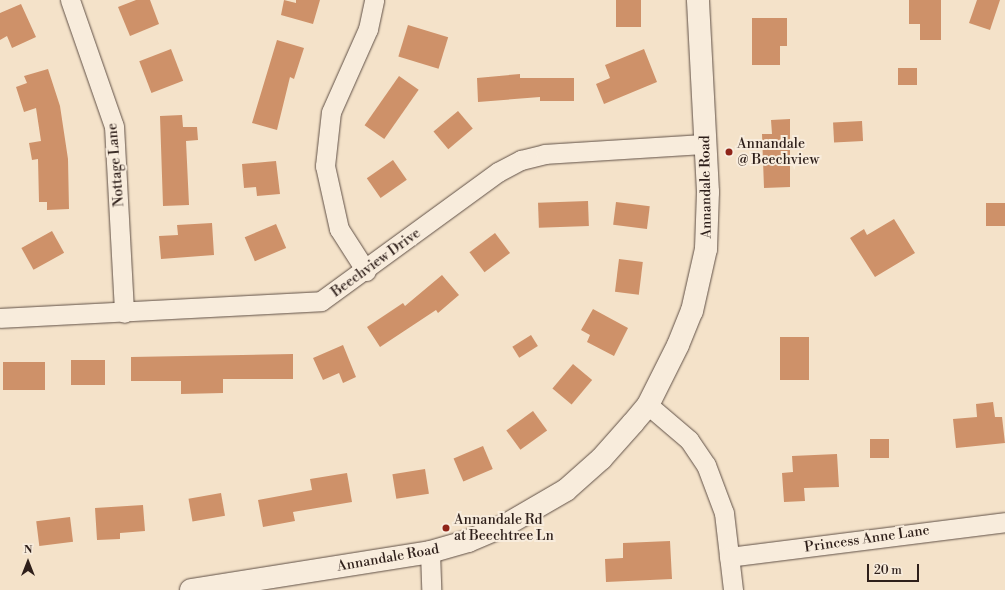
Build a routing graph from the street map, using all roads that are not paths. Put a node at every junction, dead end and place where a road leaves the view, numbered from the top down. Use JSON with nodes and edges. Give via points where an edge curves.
{"nodes":[{"id":1,"x":70,"y":0,"type":"edge"},
{"id":2,"x":374,"y":0,"type":"edge"},
{"id":3,"x":698,"y":0,"type":"edge"},
{"id":4,"x":706,"y":144,"type":"junction"},
{"id":5,"x":366,"y":271,"type":"junction"},
{"id":6,"x":124,"y":313,"type":"junction"},
{"id":7,"x":0,"y":318,"type":"edge"},
{"id":8,"x":648,"y":405,"type":"junction"},
{"id":9,"x":1005,"y":522,"type":"edge"},
{"id":10,"x":430,"y":552,"type":"junction"},
{"id":11,"x":729,"y":557,"type":"junction"},
{"id":12,"x":191,"y":590,"type":"edge"},
{"id":13,"x":431,"y":590,"type":"edge"},
{"id":14,"x":733,"y":590,"type":"edge"}],
"edges":[{"from":1,"to":6,"type":"street","name":"Nottage Lane","via":[[114,126]]},
{"from":2,"to":5,"type":"street","via":[[368,29],[331,112],[325,166],[339,229]]},
{"from":3,"to":4,"type":"main road","name":"Annandale Road"},
{"from":4,"to":5,"type":"street","name":"Beechview Drive","via":[[545,154],[521,160],[498,172]]},
{"from":4,"to":8,"type":"main road","name":"Annandale Road","via":[[708,216],[700,280],[678,345]]},
{"from":5,"to":6,"type":"street","name":"Beechview Drive","via":[[332,296],[307,305]]},
{"from":6,"to":7,"type":"street","name":"Beechview Drive"},
{"from":8,"to":10,"type":"main road","name":"Annandale Road","via":[[601,459],[566,490],[504,526]]},
{"from":8,"to":11,"type":"street","via":[[689,440],[706,465],[724,513]]},
{"from":9,"to":11,"type":"street","name":"Princess Anne Lane"},
{"from":10,"to":12,"type":"main road","name":"Annandale Road"},
{"from":10,"to":13,"type":"street"},
{"from":11,"to":14,"type":"street"}]}
